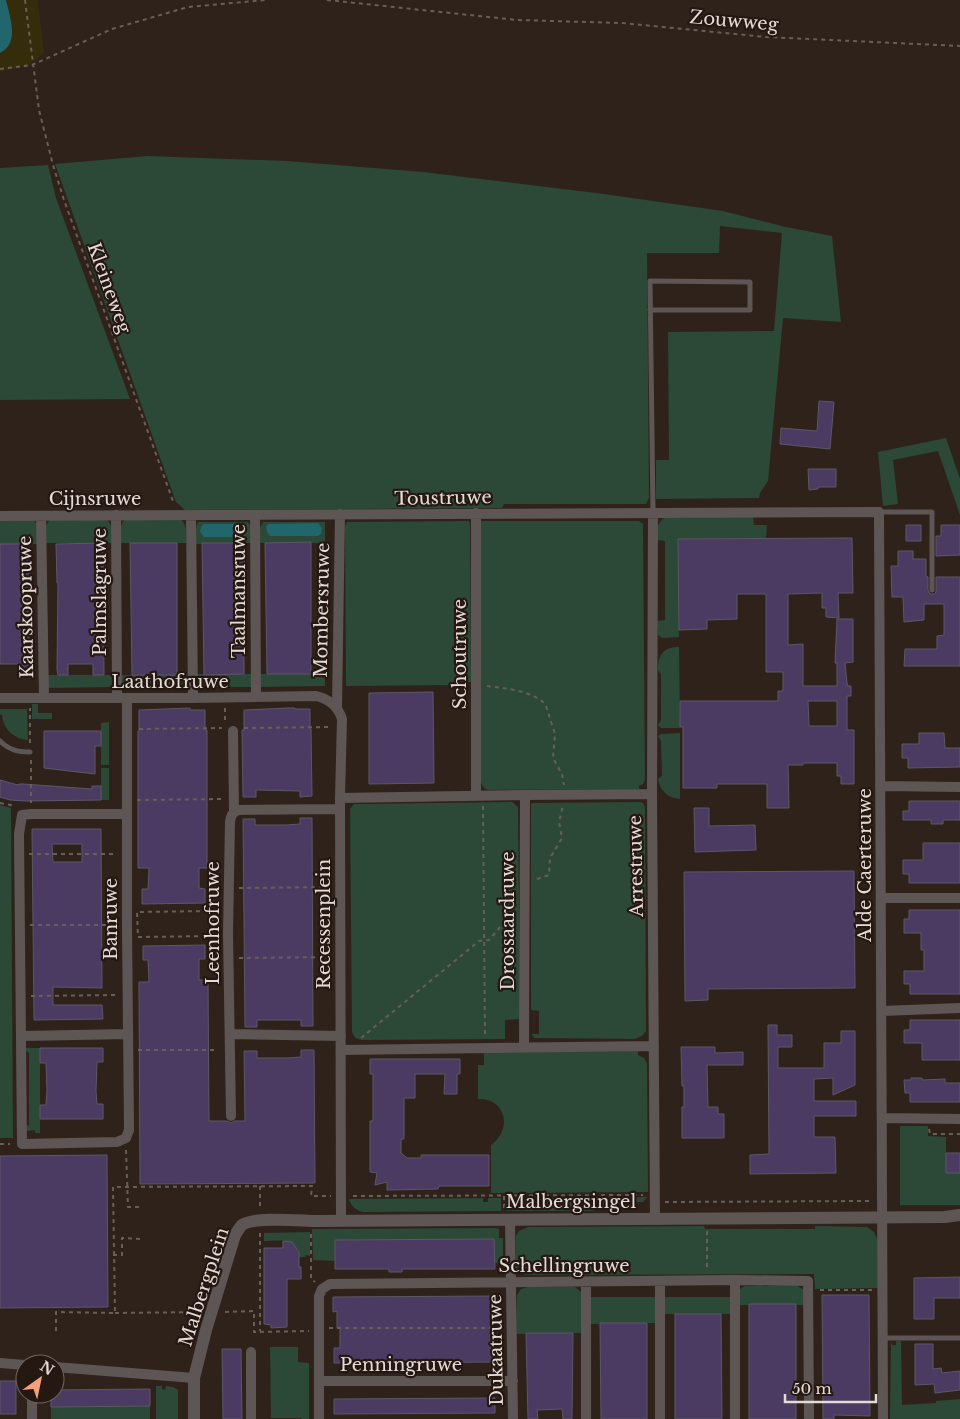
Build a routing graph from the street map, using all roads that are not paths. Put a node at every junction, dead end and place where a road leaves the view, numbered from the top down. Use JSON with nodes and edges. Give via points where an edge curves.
{"nodes":[{"id":1,"x":650,"y":310,"type":"junction"},
{"id":2,"x":653,"y":512,"type":"junction"},
{"id":3,"x":879,"y":512,"type":"junction"},
{"id":4,"x":476,"y":513,"type":"junction"},
{"id":5,"x":340,"y":514,"type":"junction"},
{"id":6,"x":116,"y":515,"type":"junction"},
{"id":7,"x":255,"y":515,"type":"junction"},
{"id":8,"x":0,"y":516,"type":"edge"},
{"id":9,"x":41,"y":516,"type":"junction"},
{"id":10,"x":191,"y":516,"type":"junction"},
{"id":11,"x":932,"y":590,"type":"dead end"},
{"id":12,"x":256,"y":697,"type":"junction"},
{"id":13,"x":0,"y":698,"type":"edge"},
{"id":14,"x":44,"y":698,"type":"junction"},
{"id":15,"x":122,"y":698,"type":"junction"},
{"id":16,"x":193,"y":698,"type":"junction"},
{"id":17,"x":337,"y":707,"type":"junction"},
{"id":18,"x":229,"y":730,"type":"road end"},
{"id":19,"x":0,"y":741,"type":"edge"},
{"id":20,"x":30,"y":752,"type":"dead end"},
{"id":21,"x":880,"y":786,"type":"junction"},
{"id":22,"x":960,"y":787,"type":"edge"},
{"id":23,"x":525,"y":794,"type":"junction"},
{"id":24,"x":652,"y":794,"type":"junction"},
{"id":25,"x":480,"y":795,"type":"junction"},
{"id":26,"x":340,"y":798,"type":"junction"},
{"id":27,"x":340,"y":809,"type":"junction"},
{"id":28,"x":234,"y":812,"type":"junction"},
{"id":29,"x":126,"y":814,"type":"junction"},
{"id":30,"x":881,"y":898,"type":"junction"},
{"id":31,"x":960,"y":898,"type":"edge"},
{"id":32,"x":960,"y":1008,"type":"edge"},
{"id":33,"x":882,"y":1011,"type":"junction"},
{"id":34,"x":128,"y":1034,"type":"junction"},
{"id":35,"x":230,"y":1034,"type":"junction"},
{"id":36,"x":22,"y":1036,"type":"junction"},
{"id":37,"x":341,"y":1036,"type":"junction"},
{"id":38,"x":654,"y":1046,"type":"junction"},
{"id":39,"x":524,"y":1048,"type":"junction"},
{"id":40,"x":344,"y":1050,"type":"junction"},
{"id":41,"x":231,"y":1116,"type":"dead end"},
{"id":42,"x":882,"y":1118,"type":"junction"},
{"id":43,"x":960,"y":1118,"type":"edge"},
{"id":44,"x":960,"y":1215,"type":"edge"},
{"id":45,"x":944,"y":1217,"type":"junction"},
{"id":46,"x":882,"y":1218,"type":"junction"},
{"id":47,"x":260,"y":1220,"type":"joint"},
{"id":48,"x":510,"y":1220,"type":"junction"},
{"id":49,"x":655,"y":1220,"type":"junction"},
{"id":50,"x":342,"y":1221,"type":"junction"},
{"id":51,"x":960,"y":1221,"type":"edge"},
{"id":52,"x":735,"y":1280,"type":"junction"},
{"id":53,"x":660,"y":1281,"type":"junction"},
{"id":54,"x":511,"y":1282,"type":"junction"},
{"id":55,"x":586,"y":1282,"type":"junction"},
{"id":56,"x":883,"y":1338,"type":"junction"},
{"id":57,"x":960,"y":1338,"type":"edge"},
{"id":58,"x":251,"y":1352,"type":"dead end"},
{"id":59,"x":0,"y":1364,"type":"edge"},
{"id":60,"x":15,"y":1365,"type":"edge"},
{"id":61,"x":65,"y":1368,"type":"edge"},
{"id":62,"x":194,"y":1378,"type":"junction"},
{"id":63,"x":319,"y":1381,"type":"junction"},
{"id":64,"x":513,"y":1381,"type":"junction"},
{"id":65,"x":32,"y":1404,"type":"edge"},
{"id":66,"x":32,"y":1419,"type":"edge"},
{"id":67,"x":194,"y":1419,"type":"edge"},
{"id":68,"x":251,"y":1419,"type":"edge"},
{"id":69,"x":319,"y":1419,"type":"edge"},
{"id":70,"x":514,"y":1419,"type":"edge"},
{"id":71,"x":586,"y":1419,"type":"edge"},
{"id":72,"x":660,"y":1419,"type":"edge"},
{"id":73,"x":735,"y":1419,"type":"edge"},
{"id":74,"x":809,"y":1419,"type":"edge"},
{"id":75,"x":883,"y":1419,"type":"edge"}],
"edges":[{"from":1,"to":1,"type":"lane","via":[[650,281],[750,282],[750,310]]},
{"from":1,"to":2,"type":"lane"},
{"from":2,"to":3,"type":"street","name":"Toustruwe"},
{"from":2,"to":4,"type":"street","name":"Toustruwe"},
{"from":2,"to":24,"type":"street","name":"Arrestruwe"},
{"from":3,"to":11,"type":"lane","via":[[932,512]]},
{"from":3,"to":21,"type":"street","name":"Alde Caerteruwe"},
{"from":4,"to":5,"type":"street","name":"Toustruwe"},
{"from":4,"to":25,"type":"street","name":"Schoutruwe"},
{"from":5,"to":7,"type":"street","name":"Toustruwe"},
{"from":5,"to":17,"type":"street","name":"Mombersruwe"},
{"from":6,"to":9,"type":"street","name":"Cijnsruwe"},
{"from":6,"to":10,"type":"street","name":"Cijnsruwe"},
{"from":6,"to":15,"type":"street","name":"Palmslagruwe"},
{"from":7,"to":10,"type":"street","name":"Toustruwe"},
{"from":7,"to":12,"type":"street","name":"Taalmansruwe"},
{"from":8,"to":9,"type":"street","name":"Cijnsruwe"},
{"from":9,"to":14,"type":"street","name":"Kaarskoopruwe"},
{"from":10,"to":16,"type":"street"},
{"from":12,"to":16,"type":"street","name":"Laathofruwe"},
{"from":12,"to":17,"type":"street","name":"Laathofruwe","via":[[316,696]]},
{"from":13,"to":14,"type":"street","name":"Laathofruwe"},
{"from":14,"to":15,"type":"street","name":"Laathofruwe"},
{"from":15,"to":16,"type":"street","name":"Laathofruwe"},
{"from":15,"to":29,"type":"street","name":"Banruwe"},
{"from":17,"to":26,"type":"street","name":"Recessenplein","via":[[342,719]]},
{"from":18,"to":28,"type":"street","name":"Leenhofruwe"},
{"from":19,"to":20,"type":"lane","via":[[19,752]]},
{"from":21,"to":22,"type":"street"},
{"from":21,"to":30,"type":"street","name":"Alde Caerteruwe"},
{"from":23,"to":24,"type":"street"},
{"from":23,"to":25,"type":"street"},
{"from":23,"to":39,"type":"street","name":"Drossaardruwe"},
{"from":24,"to":38,"type":"street","name":"Arrestruwe"},
{"from":25,"to":26,"type":"street"},
{"from":26,"to":27,"type":"street","name":"Recessenplein"},
{"from":27,"to":28,"type":"street"},
{"from":27,"to":37,"type":"street","name":"Recessenplein"},
{"from":28,"to":35,"type":"street","name":"Leenhofruwe","via":[[230,822]]},
{"from":29,"to":34,"type":"street","name":"Banruwe"},
{"from":29,"to":36,"type":"street","via":[[22,815],[19,834]]},
{"from":30,"to":31,"type":"street"},
{"from":30,"to":33,"type":"street","name":"Alde Caerteruwe"},
{"from":32,"to":33,"type":"street"},
{"from":33,"to":42,"type":"street","name":"Alde Caerteruwe"},
{"from":34,"to":36,"type":"street"},
{"from":34,"to":36,"type":"street","name":"Banruwe","via":[[129,1125],[126,1138],[117,1142],[22,1144]]},
{"from":35,"to":37,"type":"street"},
{"from":35,"to":41,"type":"street","name":"Leenhofruwe"},
{"from":37,"to":40,"type":"street","name":"Recessenplein"},
{"from":38,"to":39,"type":"street"},
{"from":38,"to":49,"type":"street","name":"Arrestruwe"},
{"from":39,"to":40,"type":"street"},
{"from":40,"to":50,"type":"street","name":"Recessenplein"},
{"from":42,"to":43,"type":"street"},
{"from":42,"to":46,"type":"street","name":"Alde Caerteruwe"},
{"from":44,"to":45,"type":"street"},
{"from":45,"to":46,"type":"street","name":"Malbergsingel"},
{"from":45,"to":51,"type":"street"},
{"from":46,"to":49,"type":"street","name":"Malbergsingel"},
{"from":46,"to":56,"type":"street","name":"Alde Caerteruwe"},
{"from":47,"to":50,"type":"street","name":"Malbergsingel"},
{"from":47,"to":62,"type":"street","name":"Malbergplein","via":[[242,1225],[235,1235]]},
{"from":48,"to":49,"type":"street","name":"Malbergsingel"},
{"from":48,"to":50,"type":"street","name":"Malbergsingel"},
{"from":48,"to":54,"type":"street","name":"Dukaatruwe"},
{"from":52,"to":53,"type":"street","name":"Schellingruwe"},
{"from":52,"to":73,"type":"street"},
{"from":52,"to":74,"type":"street","name":"Schellingruwe","via":[[808,1286]]},
{"from":53,"to":55,"type":"street","name":"Schellingruwe"},
{"from":53,"to":72,"type":"street"},
{"from":54,"to":55,"type":"street","name":"Schellingruwe"},
{"from":54,"to":63,"type":"street","name":"Schellingruwe","via":[[330,1284],[322,1289],[319,1296]]},
{"from":54,"to":64,"type":"street","name":"Dukaatruwe"},
{"from":55,"to":71,"type":"street"},
{"from":56,"to":57,"type":"lane"},
{"from":56,"to":75,"type":"street","name":"Alde Caerteruwe"},
{"from":58,"to":68,"type":"street"},
{"from":59,"to":60,"type":"street"},
{"from":61,"to":62,"type":"street"},
{"from":62,"to":67,"type":"street"},
{"from":63,"to":64,"type":"street","name":"Penningruwe"},
{"from":63,"to":69,"type":"street"},
{"from":64,"to":70,"type":"street","name":"Dukaatruwe"},
{"from":65,"to":66,"type":"street"}]}
